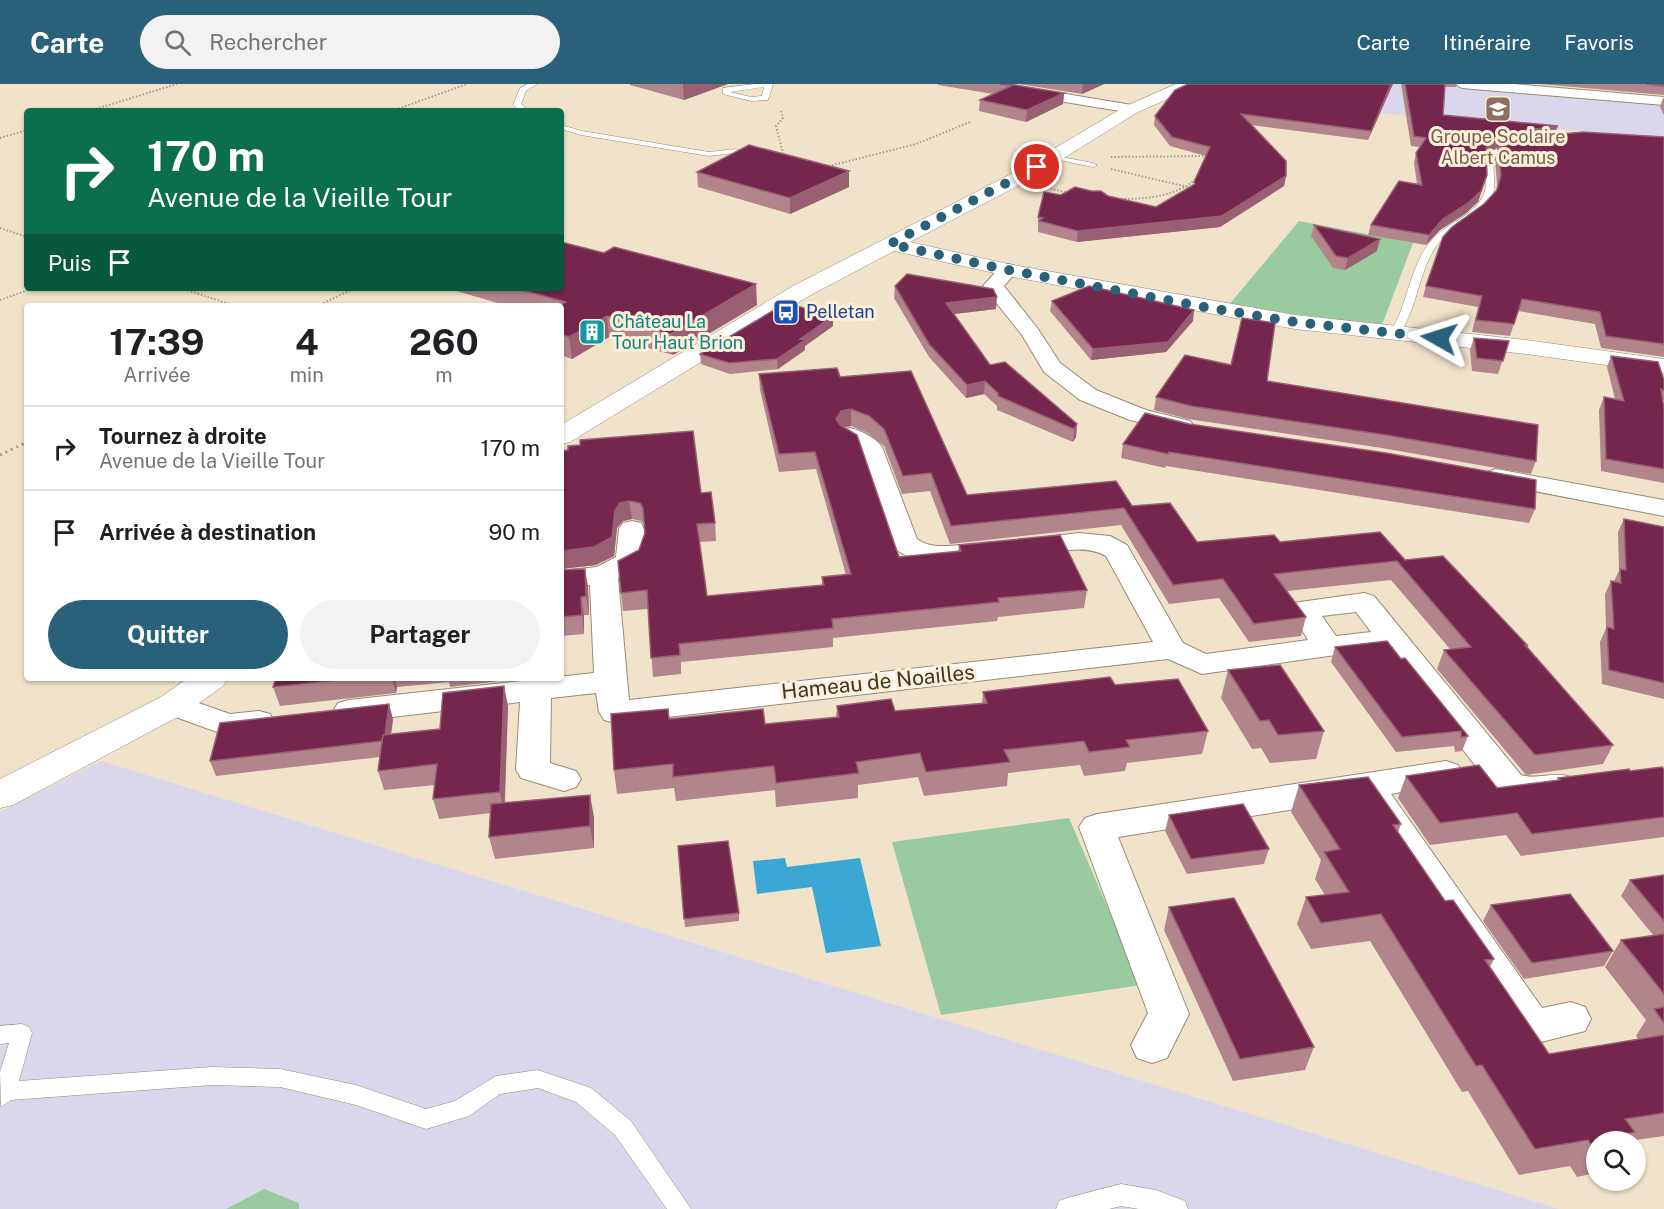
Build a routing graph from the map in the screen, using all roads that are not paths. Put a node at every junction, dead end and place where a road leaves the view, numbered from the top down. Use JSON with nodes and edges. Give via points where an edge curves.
{"nodes":[{"id":1,"x":533,"y":84,"type":"edge"},
{"id":2,"x":768,"y":84,"type":"edge"},
{"id":3,"x":978,"y":84,"type":"edge"},
{"id":4,"x":1189,"y":84,"type":"edge"},
{"id":5,"x":1462,"y":84,"type":"edge"},
{"id":6,"x":1664,"y":101,"type":"edge"},
{"id":7,"x":521,"y":108,"type":"edge"},
{"id":8,"x":1132,"y":109,"type":"junction"},
{"id":9,"x":564,"y":128,"type":"edge"},
{"id":10,"x":1530,"y":144,"type":"edge"},
{"id":11,"x":1053,"y":157,"type":"junction"},
{"id":12,"x":776,"y":162,"type":"edge"},
{"id":13,"x":1092,"y":165,"type":"road end"},
{"id":14,"x":890,"y":244,"type":"junction"},
{"id":15,"x":1008,"y":270,"type":"junction"},
{"id":16,"x":1395,"y":333,"type":"junction"},
{"id":17,"x":1664,"y":366,"type":"edge"},
{"id":18,"x":1210,"y":431,"type":"edge"},
{"id":19,"x":564,"y":434,"type":"edge"},
{"id":20,"x":850,"y":435,"type":"edge"},
{"id":21,"x":1470,"y":472,"type":"edge"},
{"id":22,"x":1664,"y":508,"type":"edge"},
{"id":23,"x":632,"y":529,"type":"dead end"},
{"id":24,"x":603,"y":575,"type":"junction"},
{"id":25,"x":564,"y":579,"type":"edge"},
{"id":26,"x":1397,"y":645,"type":"junction"},
{"id":27,"x":1328,"y":647,"type":"junction"},
{"id":28,"x":1172,"y":649,"type":"junction"},
{"id":29,"x":207,"y":681,"type":"edge"},
{"id":30,"x":610,"y":681,"type":"junction"},
{"id":31,"x":536,"y":690,"type":"junction"},
{"id":32,"x":173,"y":705,"type":"junction"},
{"id":33,"x":323,"y":714,"type":"edge"},
{"id":34,"x":287,"y":718,"type":"edge"},
{"id":35,"x":1493,"y":765,"type":"junction"},
{"id":36,"x":564,"y":779,"type":"dead end"},
{"id":37,"x":1583,"y":781,"type":"edge"},
{"id":38,"x":1368,"y":786,"type":"junction"},
{"id":39,"x":0,"y":795,"type":"edge"},
{"id":40,"x":1571,"y":1019,"type":"dead end"},
{"id":41,"x":0,"y":1035,"type":"edge"},
{"id":42,"x":1152,"y":1045,"type":"dead end"},
{"id":43,"x":3,"y":1095,"type":"edge"},
{"id":44,"x":680,"y":1209,"type":"edge"},
{"id":45,"x":1067,"y":1209,"type":"edge"},
{"id":46,"x":1177,"y":1209,"type":"edge"}],
"edges":[{"from":1,"to":7,"type":"lane","via":[[523,90],[517,105]]},
{"from":2,"to":2,"type":"lane","via":[[726,90],[727,94],[751,99],[765,98]]},
{"from":3,"to":8,"type":"street"},
{"from":4,"to":8,"type":"street"},
{"from":5,"to":6,"type":"street"},
{"from":8,"to":11,"type":"street"},
{"from":9,"to":12,"type":"lane","via":[[709,154],[735,151]]},
{"from":10,"to":16,"type":"lane","via":[[1508,147],[1489,158],[1488,198],[1470,217],[1434,243],[1406,320]]},
{"from":11,"to":13,"type":"lane"},
{"from":11,"to":14,"type":"street"},
{"from":14,"to":15,"type":"street"},
{"from":14,"to":19,"type":"street","via":[[801,291]]},
{"from":15,"to":16,"type":"street","via":[[1295,322]]},
{"from":15,"to":18,"type":"street","via":[[993,286],[1031,333],[1052,367],[1088,395],[1138,415]]},
{"from":16,"to":17,"type":"street"},
{"from":20,"to":28,"type":"street","via":[[870,447],[905,543],[916,552],[941,555],[1100,542],[1117,551]]},
{"from":21,"to":22,"type":"street"},
{"from":23,"to":24,"type":"street","via":[[629,561]]},
{"from":24,"to":25,"type":"street"},
{"from":24,"to":30,"type":"street","name":"Hameau de Noailles"},
{"from":26,"to":27,"type":"street","via":[[1378,640]]},
{"from":26,"to":27,"type":"street","via":[[1365,602],[1303,609]]},
{"from":26,"to":35,"type":"street"},
{"from":27,"to":28,"type":"street","via":[[1202,664]]},
{"from":28,"to":30,"type":"street","name":"Hameau de Noailles","via":[[615,712]]},
{"from":29,"to":32,"type":"street"},
{"from":30,"to":31,"type":"street"},
{"from":31,"to":33,"type":"street"},
{"from":31,"to":36,"type":"street","via":[[533,770]]},
{"from":32,"to":34,"type":"street","via":[[228,725]]},
{"from":32,"to":39,"type":"street"},
{"from":35,"to":37,"type":"street","via":[[1509,784],[1526,789]]},
{"from":35,"to":38,"type":"street"},
{"from":38,"to":40,"type":"street","via":[[1533,1027]]},
{"from":38,"to":42,"type":"street","via":[[1097,827],[1169,1014]]},
{"from":41,"to":43,"type":"lane","via":[[22,1033]]},
{"from":43,"to":44,"type":"lane","via":[[212,1076],[280,1078],[356,1095],[426,1119],[461,1108],[496,1085],[538,1079],[583,1095],[623,1128]]},
{"from":45,"to":46,"type":"lane","via":[[1121,1195]]}]}
